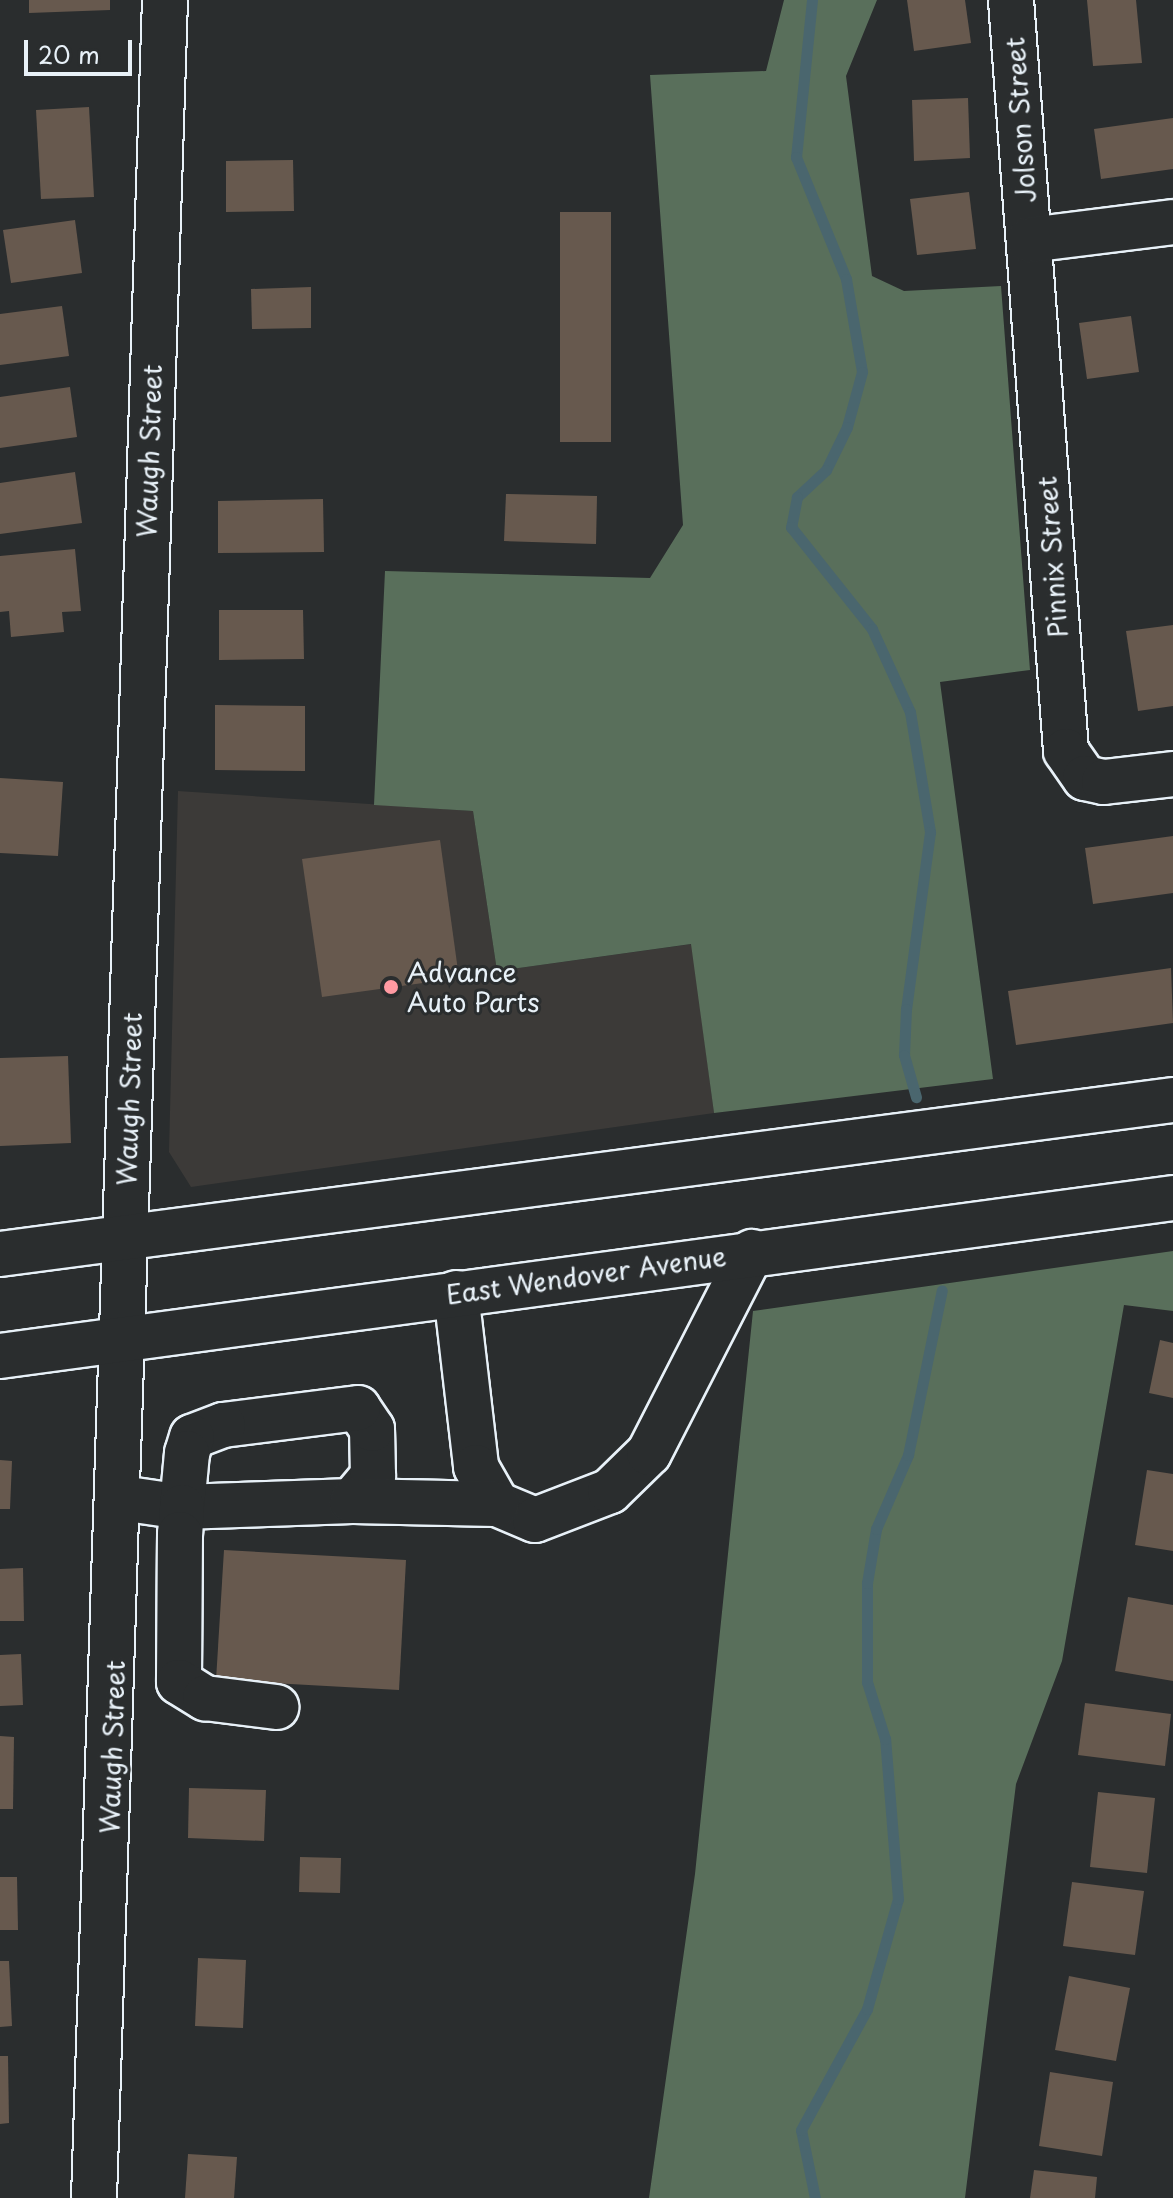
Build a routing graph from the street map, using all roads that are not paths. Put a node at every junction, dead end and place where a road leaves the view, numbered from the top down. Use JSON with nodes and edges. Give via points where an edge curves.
{"nodes":[{"id":1,"x":165,"y":0,"type":"edge"},
{"id":2,"x":1011,"y":0,"type":"edge"},
{"id":3,"x":1173,"y":222,"type":"edge"},
{"id":4,"x":1029,"y":240,"type":"junction"},
{"id":5,"x":1173,"y":774,"type":"edge"},
{"id":6,"x":1173,"y":1100,"type":"edge"},
{"id":7,"x":1173,"y":1198,"type":"edge"},
{"id":8,"x":124,"y":1235,"type":"junction"},
{"id":9,"x":752,"y":1252,"type":"junction"},
{"id":10,"x":0,"y":1254,"type":"edge"},
{"id":11,"x":456,"y":1293,"type":"junction"},
{"id":12,"x":124,"y":1338,"type":"junction"},
{"id":13,"x":0,"y":1356,"type":"edge"},
{"id":14,"x":121,"y":1498,"type":"junction"},
{"id":15,"x":352,"y":1501,"type":"junction"},
{"id":16,"x":497,"y":1504,"type":"junction"},
{"id":17,"x":182,"y":1507,"type":"junction"},
{"id":18,"x":276,"y":1707,"type":"dead end"},
{"id":19,"x":94,"y":2198,"type":"edge"}],
"edges":[{"from":1,"to":8,"type":"main road","name":"Waugh Street"},
{"from":2,"to":4,"type":"main road","name":"Jolson Street"},
{"from":3,"to":4,"type":"main road"},
{"from":4,"to":5,"type":"main road","name":"Pinnix Street","via":[[1066,751],[1085,778],[1104,782]]},
{"from":6,"to":8,"type":"main road"},
{"from":7,"to":9,"type":"main road","name":"East Wendover Avenue"},
{"from":8,"to":10,"type":"main road"},
{"from":8,"to":12,"type":"main road","name":"Waugh Street"},
{"from":9,"to":11,"type":"main road","name":"East Wendover Avenue"},
{"from":9,"to":16,"type":"main road","via":[[649,1453],[610,1491],[535,1520]]},
{"from":11,"to":12,"type":"main road","name":"East Wendover Avenue"},
{"from":11,"to":16,"type":"main road","via":[[476,1467]]},
{"from":12,"to":13,"type":"main road","name":"East Wendover Avenue"},
{"from":12,"to":14,"type":"main road","name":"Waugh Street"},
{"from":14,"to":17,"type":"main road"},
{"from":14,"to":19,"type":"main road","name":"Waugh Street"},
{"from":15,"to":16,"type":"main road"},
{"from":15,"to":17,"type":"main road"},
{"from":15,"to":17,"type":"main road","via":[[373,1476],[372,1429],[358,1408],[223,1425],[192,1437]]},
{"from":17,"to":18,"type":"main road","via":[[179,1682],[205,1698]]}]}
